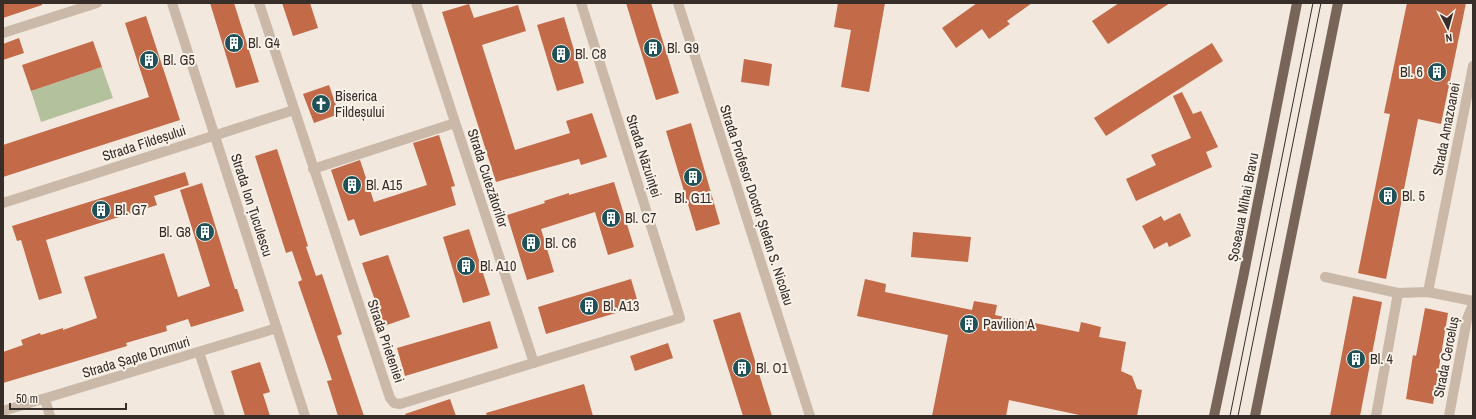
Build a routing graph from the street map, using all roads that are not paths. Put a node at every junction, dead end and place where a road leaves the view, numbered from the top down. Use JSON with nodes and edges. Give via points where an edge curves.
{"nodes":[{"id":1,"x":96,"y":3,"type":"edge"},
{"id":2,"x":172,"y":3,"type":"edge"},
{"id":3,"x":259,"y":3,"type":"edge"},
{"id":4,"x":416,"y":3,"type":"edge"},
{"id":5,"x":581,"y":3,"type":"edge"},
{"id":6,"x":678,"y":3,"type":"edge"},
{"id":7,"x":1297,"y":3,"type":"edge"},
{"id":8,"x":1338,"y":3,"type":"edge"},
{"id":9,"x":3,"y":34,"type":"edge"},
{"id":10,"x":1473,"y":66,"type":"edge"},
{"id":11,"x":294,"y":110,"type":"junction"},
{"id":12,"x":1468,"y":116,"type":"edge"},
{"id":13,"x":455,"y":123,"type":"junction"},
{"id":14,"x":215,"y":136,"type":"junction"},
{"id":15,"x":313,"y":169,"type":"junction"},
{"id":16,"x":3,"y":203,"type":"edge"},
{"id":17,"x":1325,"y":277,"type":"dead end"},
{"id":18,"x":1428,"y":292,"type":"junction"},
{"id":19,"x":1398,"y":293,"type":"junction"},
{"id":20,"x":1473,"y":303,"type":"edge"},
{"id":21,"x":680,"y":318,"type":"joint"},
{"id":22,"x":277,"y":328,"type":"junction"},
{"id":23,"x":199,"y":352,"type":"junction"},
{"id":24,"x":534,"y":362,"type":"junction"},
{"id":25,"x":45,"y":399,"type":"junction"},
{"id":26,"x":3,"y":412,"type":"edge"},
{"id":27,"x":50,"y":416,"type":"edge"},
{"id":28,"x":220,"y":416,"type":"edge"},
{"id":29,"x":305,"y":416,"type":"edge"},
{"id":30,"x":810,"y":416,"type":"edge"},
{"id":31,"x":1214,"y":416,"type":"edge"},
{"id":32,"x":1256,"y":416,"type":"edge"},
{"id":33,"x":1376,"y":416,"type":"edge"},
{"id":34,"x":1449,"y":416,"type":"edge"}],
"edges":[{"from":1,"to":9,"type":"street"},
{"from":2,"to":14,"type":"street","name":"Strada Ion Țuculescu"},
{"from":3,"to":11,"type":"street","name":"Strada Prieteniei"},
{"from":4,"to":13,"type":"street","name":"Strada Cutezătorilor"},
{"from":5,"to":21,"type":"street","name":"Strada Năzuinței"},
{"from":6,"to":30,"type":"street","name":"Strada Profesor Doctor Ștefan S. Nicolau"},
{"from":7,"to":31,"type":"main road","name":"Șoseaua Mihai Bravu"},
{"from":8,"to":32,"type":"main road"},
{"from":10,"to":12,"type":"street","name":"Strada Amazoanei"},
{"from":11,"to":14,"type":"street","name":"Strada Fildeșului"},
{"from":11,"to":15,"type":"street","name":"Strada Prieteniei"},
{"from":12,"to":18,"type":"street","name":"Strada Amazoanei"},
{"from":13,"to":15,"type":"street"},
{"from":13,"to":24,"type":"street","name":"Strada Cutezătorilor"},
{"from":14,"to":16,"type":"street","name":"Strada Fildeșului"},
{"from":14,"to":22,"type":"street","name":"Strada Ion Țuculescu"},
{"from":15,"to":24,"type":"street","name":"Strada Prieteniei","via":[[387,391],[394,403],[400,404]]},
{"from":17,"to":19,"type":"street"},
{"from":18,"to":19,"type":"street"},
{"from":18,"to":20,"type":"street"},
{"from":19,"to":33,"type":"street"},
{"from":20,"to":34,"type":"street","name":"Strada Cerceluș","via":[[1467,319]]},
{"from":21,"to":24,"type":"street","name":"Strada Prieteniei"},
{"from":22,"to":23,"type":"street","name":"Strada Șapte Drumuri"},
{"from":22,"to":29,"type":"street","name":"Strada Ion Țuculescu"},
{"from":23,"to":25,"type":"street","name":"Strada Șapte Drumuri"},
{"from":23,"to":28,"type":"street"},
{"from":25,"to":26,"type":"street","name":"Strada Șapte Drumuri"},
{"from":25,"to":27,"type":"street"}]}
